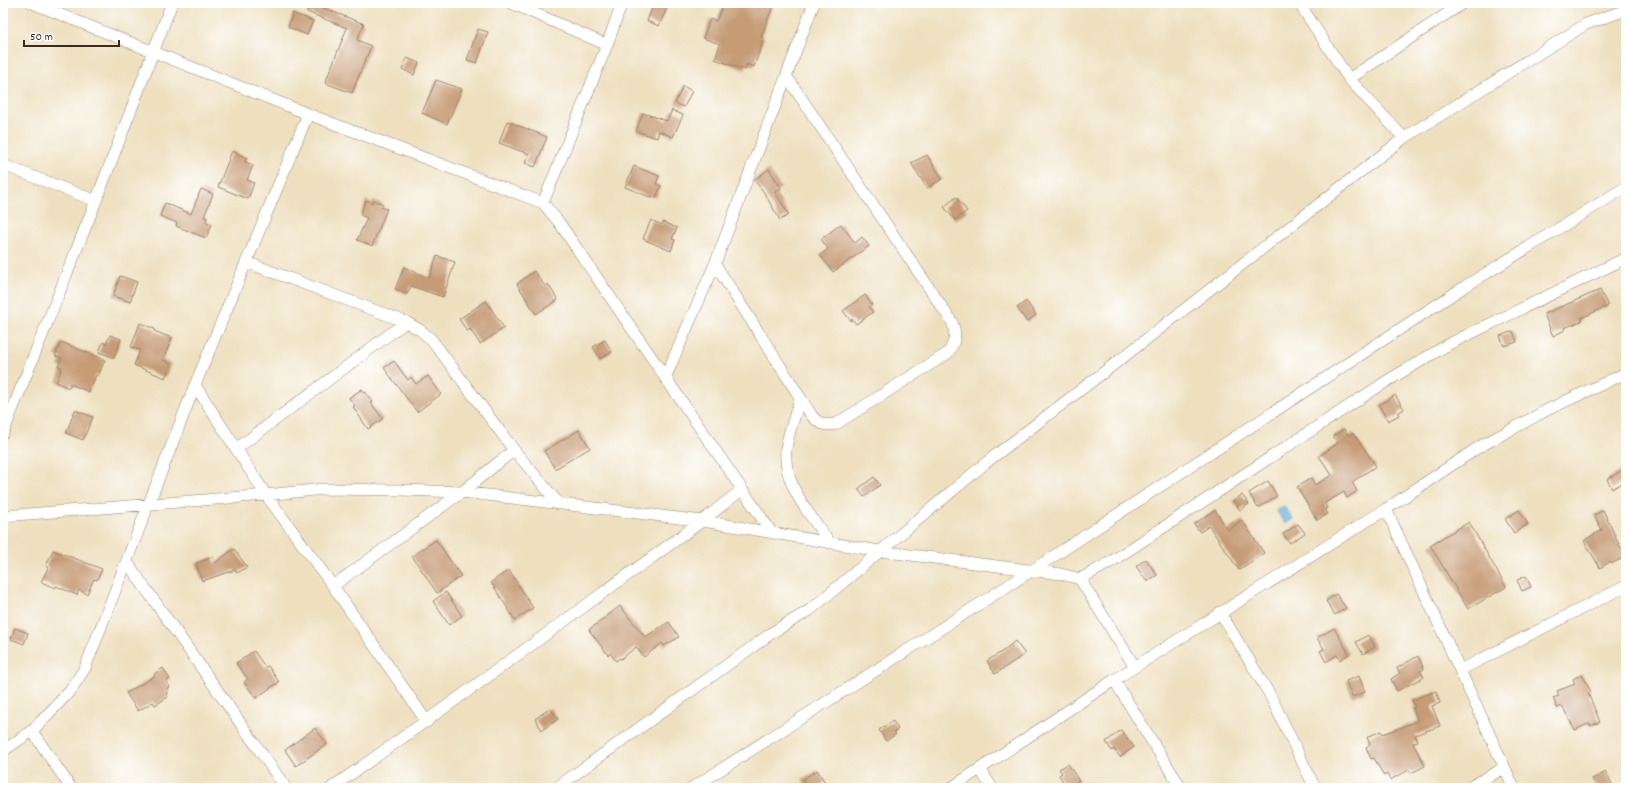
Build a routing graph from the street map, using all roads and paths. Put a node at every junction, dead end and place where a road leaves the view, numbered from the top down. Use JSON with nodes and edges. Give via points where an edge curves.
{"nodes":[{"id":1,"x":32,"y":3,"type":"edge"},
{"id":2,"x":172,"y":3,"type":"edge"},
{"id":3,"x":511,"y":3,"type":"edge"},
{"id":4,"x":622,"y":3,"type":"edge"},
{"id":5,"x":814,"y":3,"type":"edge"},
{"id":6,"x":1299,"y":3,"type":"edge"},
{"id":7,"x":1460,"y":4,"type":"edge"},
{"id":8,"x":1626,"y":10,"type":"edge"},
{"id":9,"x":607,"y":45,"type":"junction"},
{"id":10,"x":152,"y":52,"type":"junction"},
{"id":11,"x":787,"y":78,"type":"junction"},
{"id":12,"x":1349,"y":79,"type":"junction"},
{"id":13,"x":308,"y":114,"type":"junction"},
{"id":14,"x":1404,"y":138,"type":"junction"},
{"id":15,"x":3,"y":165,"type":"edge"},
{"id":16,"x":1626,"y":187,"type":"edge"},
{"id":17,"x":96,"y":201,"type":"junction"},
{"id":18,"x":543,"y":203,"type":"junction"},
{"id":19,"x":1626,"y":258,"type":"edge"},
{"id":20,"x":246,"y":262,"type":"junction"},
{"id":21,"x":715,"y":264,"type":"junction"},
{"id":22,"x":406,"y":322,"type":"junction"},
{"id":23,"x":1626,"y":373,"type":"edge"},
{"id":24,"x":665,"y":378,"type":"junction"},
{"id":25,"x":194,"y":385,"type":"junction"},
{"id":26,"x":800,"y":399,"type":"junction"},
{"id":27,"x":3,"y":433,"type":"edge"},
{"id":28,"x":236,"y":449,"type":"junction"},
{"id":29,"x":514,"y":450,"type":"junction"},
{"id":30,"x":741,"y":490,"type":"junction"},
{"id":31,"x":462,"y":492,"type":"junction"},
{"id":32,"x":266,"y":495,"type":"junction"},
{"id":33,"x":148,"y":504,"type":"junction"},
{"id":34,"x":559,"y":504,"type":"junction"},
{"id":35,"x":1386,"y":509,"type":"junction"},
{"id":36,"x":3,"y":516,"type":"edge"},
{"id":37,"x":703,"y":521,"type":"junction"},
{"id":38,"x":772,"y":532,"type":"junction"},
{"id":39,"x":830,"y":543,"type":"junction"},
{"id":40,"x":879,"y":551,"type":"junction"},
{"id":41,"x":127,"y":562,"type":"junction"},
{"id":42,"x":1031,"y":571,"type":"junction"},
{"id":43,"x":1080,"y":579,"type":"junction"},
{"id":44,"x":333,"y":586,"type":"junction"},
{"id":45,"x":1625,"y":589,"type":"edge"},
{"id":46,"x":1220,"y":612,"type":"junction"},
{"id":47,"x":1135,"y":667,"type":"junction"},
{"id":48,"x":1460,"y":670,"type":"junction"},
{"id":49,"x":1114,"y":680,"type":"junction"},
{"id":50,"x":427,"y":722,"type":"junction"},
{"id":51,"x":32,"y":731,"type":"junction"},
{"id":52,"x":3,"y":751,"type":"edge"},
{"id":53,"x":1504,"y":768,"type":"junction"},
{"id":54,"x":980,"y":769,"type":"junction"},
{"id":55,"x":71,"y":788,"type":"edge"},
{"id":56,"x":286,"y":788,"type":"edge"},
{"id":57,"x":331,"y":788,"type":"edge"},
{"id":58,"x":556,"y":788,"type":"edge"},
{"id":59,"x":692,"y":788,"type":"edge"},
{"id":60,"x":951,"y":788,"type":"edge"},
{"id":61,"x":992,"y":788,"type":"edge"},
{"id":62,"x":1181,"y":788,"type":"edge"},
{"id":63,"x":1315,"y":788,"type":"edge"},
{"id":64,"x":1468,"y":788,"type":"edge"},
{"id":65,"x":1514,"y":788,"type":"edge"}],
"edges":[{"from":1,"to":10,"type":"street"},
{"from":2,"to":10,"type":"street"},
{"from":3,"to":9,"type":"street"},
{"from":4,"to":9,"type":"street"},
{"from":5,"to":11,"type":"street"},
{"from":6,"to":12,"type":"street"},
{"from":7,"to":12,"type":"street"},
{"from":8,"to":14,"type":"street","via":[[1586,24]]},
{"from":9,"to":18,"type":"street"},
{"from":10,"to":13,"type":"street"},
{"from":10,"to":17,"type":"street"},
{"from":11,"to":21,"type":"street"},
{"from":11,"to":26,"type":"street","via":[[955,330],[955,338],[948,353],[836,424],[822,424],[816,421]]},
{"from":12,"to":14,"type":"street"},
{"from":13,"to":18,"type":"street"},
{"from":13,"to":20,"type":"street"},
{"from":14,"to":40,"type":"street","via":[[988,461]]},
{"from":15,"to":17,"type":"street"},
{"from":16,"to":42,"type":"street","via":[[1464,287]]},
{"from":17,"to":27,"type":"street"},
{"from":18,"to":24,"type":"street"},
{"from":19,"to":43,"type":"street","via":[[1449,344],[1387,381]]},
{"from":20,"to":22,"type":"street"},
{"from":20,"to":25,"type":"street"},
{"from":21,"to":24,"type":"street"},
{"from":21,"to":26,"type":"street"},
{"from":22,"to":28,"type":"street"},
{"from":22,"to":29,"type":"street","via":[[432,340]]},
{"from":23,"to":35,"type":"street","via":[[1549,409],[1479,447]]},
{"from":24,"to":30,"type":"street"},
{"from":25,"to":28,"type":"street"},
{"from":25,"to":33,"type":"street"},
{"from":26,"to":39,"type":"street","via":[[787,443],[788,471],[793,488]]},
{"from":28,"to":32,"type":"street"},
{"from":29,"to":31,"type":"street"},
{"from":29,"to":34,"type":"street"},
{"from":30,"to":37,"type":"street"},
{"from":30,"to":38,"type":"street"},
{"from":31,"to":32,"type":"street","via":[[324,489]]},
{"from":31,"to":34,"type":"street"},
{"from":31,"to":44,"type":"street"},
{"from":32,"to":33,"type":"street"},
{"from":32,"to":44,"type":"street"},
{"from":33,"to":36,"type":"street"},
{"from":33,"to":41,"type":"street"},
{"from":34,"to":37,"type":"street"},
{"from":35,"to":46,"type":"street"},
{"from":35,"to":48,"type":"street"},
{"from":37,"to":38,"type":"street"},
{"from":37,"to":50,"type":"street"},
{"from":38,"to":39,"type":"street"},
{"from":39,"to":40,"type":"street"},
{"from":40,"to":42,"type":"street"},
{"from":40,"to":58,"type":"street","via":[[810,610],[773,632]]},
{"from":41,"to":51,"type":"street","via":[[82,675]]},
{"from":41,"to":56,"type":"street"},
{"from":42,"to":43,"type":"street"},
{"from":42,"to":59,"type":"street"},
{"from":43,"to":47,"type":"street"},
{"from":44,"to":50,"type":"street"},
{"from":45,"to":48,"type":"street"},
{"from":46,"to":47,"type":"street"},
{"from":46,"to":63,"type":"street","via":[[1270,695]]},
{"from":47,"to":49,"type":"street"},
{"from":48,"to":53,"type":"street"},
{"from":49,"to":54,"type":"street"},
{"from":49,"to":62,"type":"street"},
{"from":50,"to":57,"type":"street"},
{"from":51,"to":52,"type":"street"},
{"from":51,"to":55,"type":"street"},
{"from":53,"to":64,"type":"street"},
{"from":53,"to":65,"type":"street"},
{"from":54,"to":60,"type":"street"},
{"from":54,"to":61,"type":"street"}]}
